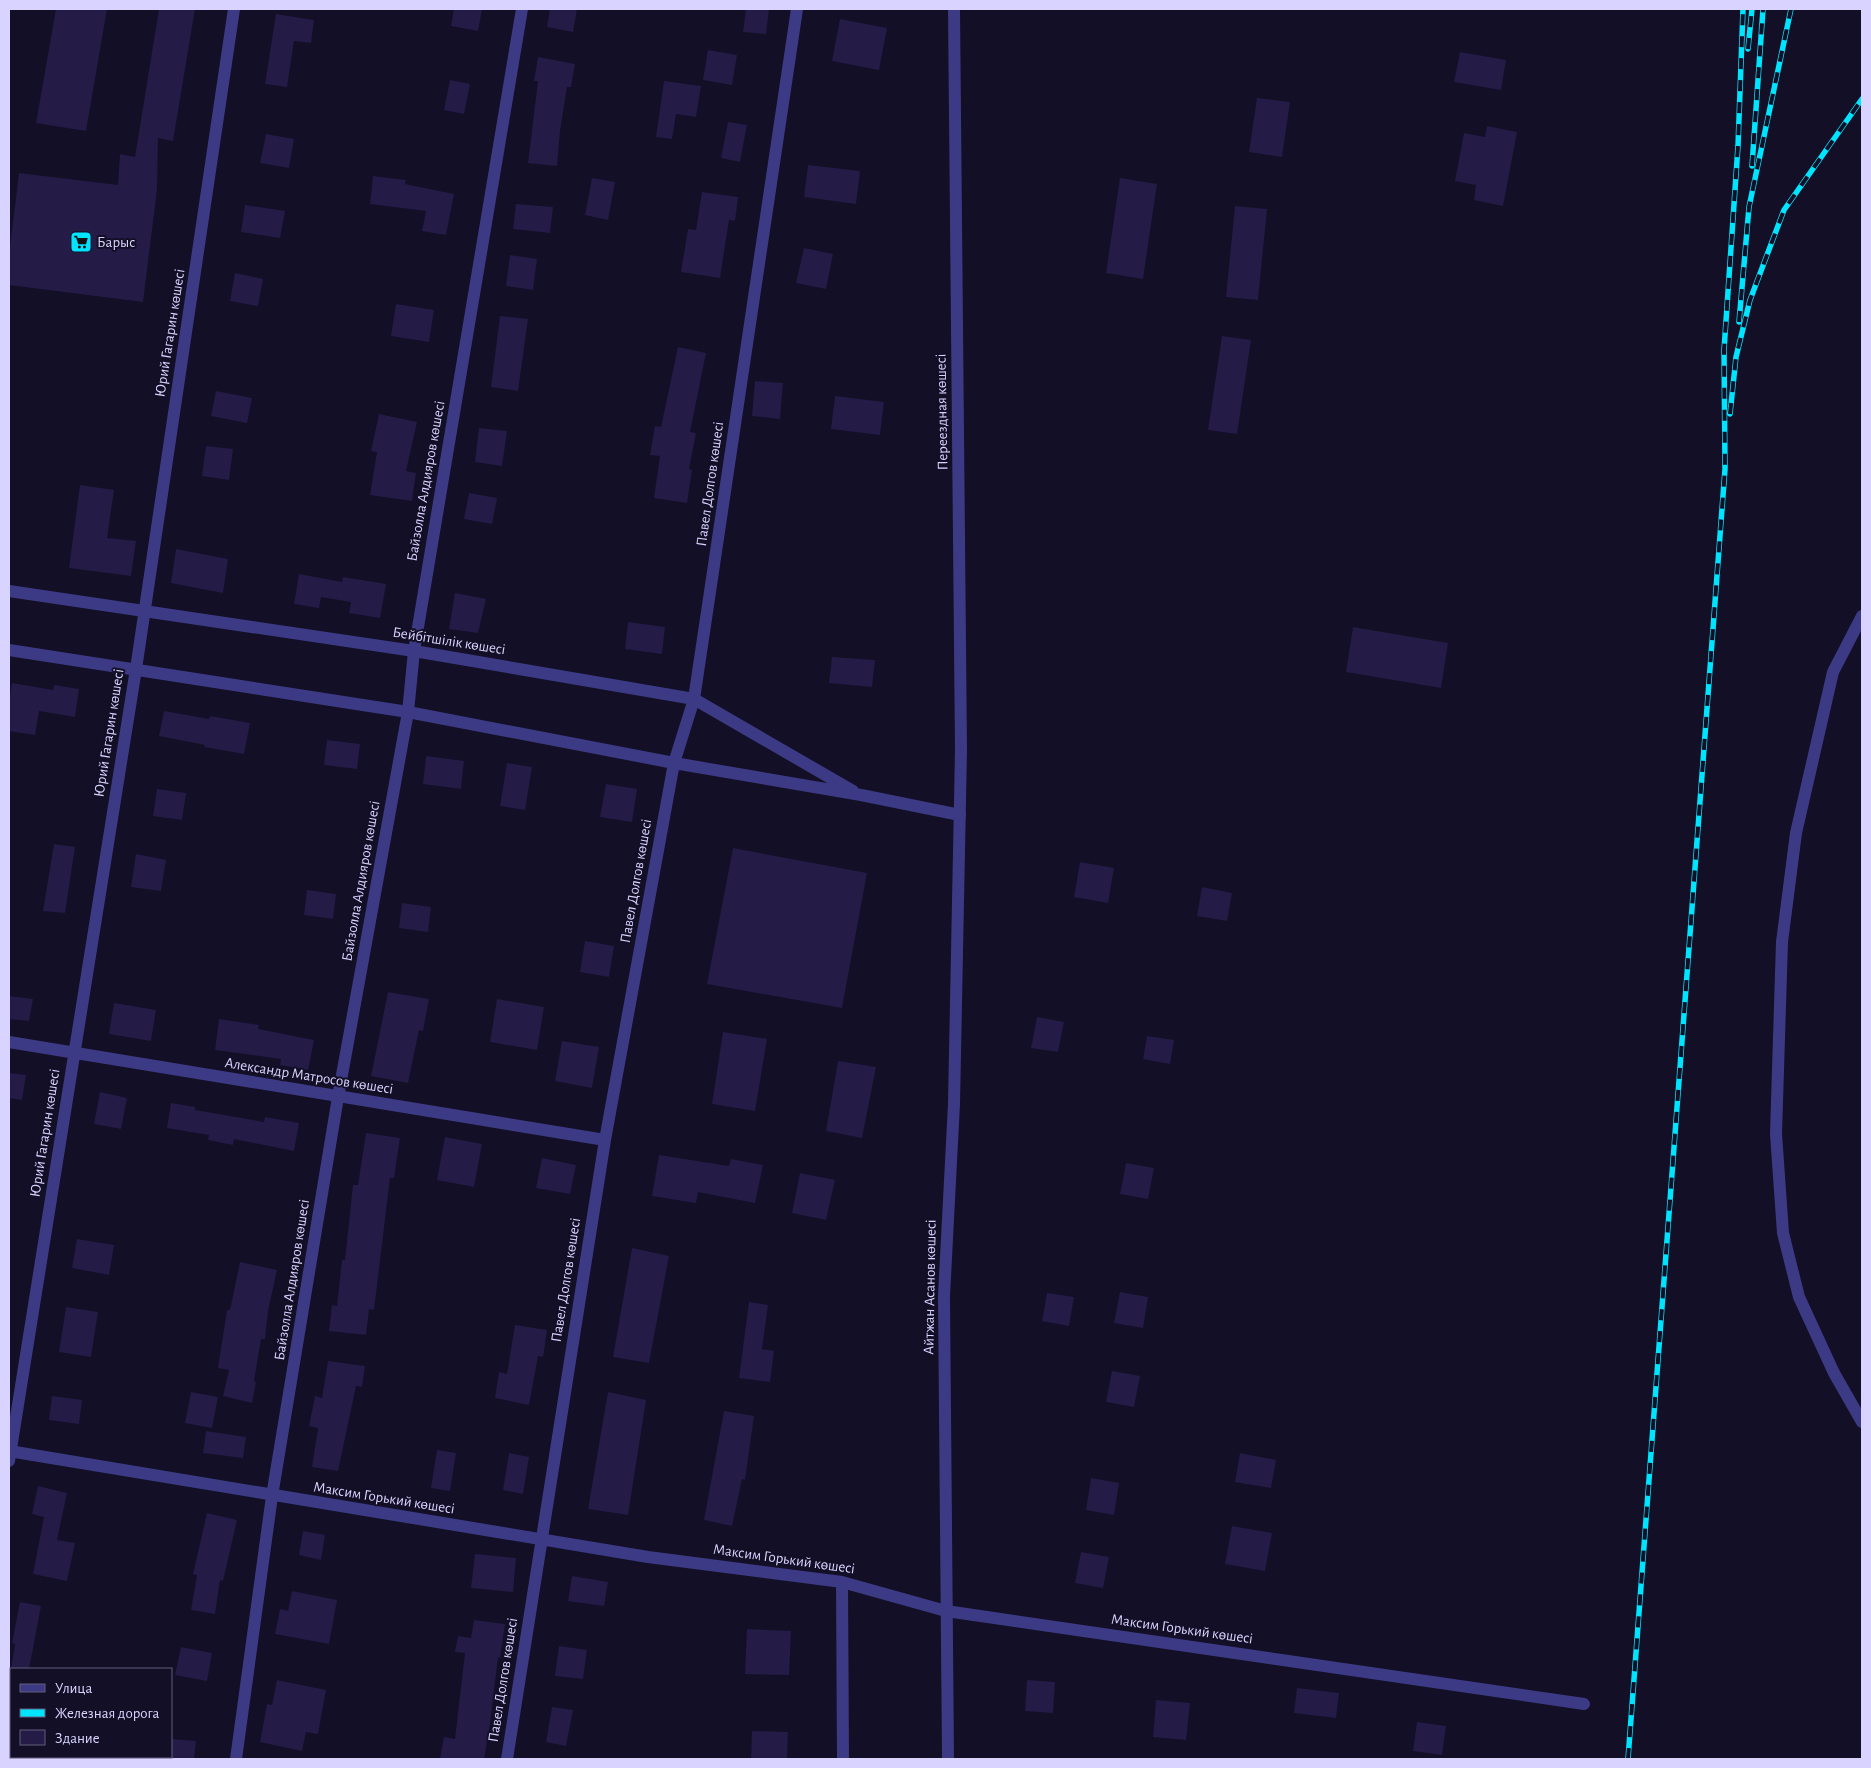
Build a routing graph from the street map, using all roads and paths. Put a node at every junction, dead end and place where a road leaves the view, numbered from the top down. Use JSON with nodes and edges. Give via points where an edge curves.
{"nodes":[{"id":1,"x":234,"y":9,"type":"edge"},
{"id":2,"x":522,"y":9,"type":"edge"},
{"id":3,"x":797,"y":9,"type":"edge"},
{"id":4,"x":954,"y":9,"type":"edge"},
{"id":5,"x":9,"y":591,"type":"edge"},
{"id":6,"x":144,"y":611,"type":"junction"},
{"id":7,"x":1862,"y":616,"type":"edge"},
{"id":8,"x":9,"y":650,"type":"edge"},
{"id":9,"x":414,"y":651,"type":"junction"},
{"id":10,"x":136,"y":670,"type":"junction"},
{"id":11,"x":694,"y":699,"type":"junction"},
{"id":12,"x":408,"y":712,"type":"junction"},
{"id":13,"x":674,"y":763,"type":"junction"},
{"id":14,"x":861,"y":795,"type":"junction"},
{"id":15,"x":960,"y":815,"type":"junction"},
{"id":16,"x":9,"y":1042,"type":"edge"},
{"id":17,"x":74,"y":1053,"type":"junction"},
{"id":18,"x":338,"y":1097,"type":"junction"},
{"id":19,"x":604,"y":1140,"type":"junction"},
{"id":20,"x":1862,"y":1422,"type":"edge"},
{"id":21,"x":9,"y":1455,"type":"edge"},
{"id":22,"x":272,"y":1496,"type":"junction"},
{"id":23,"x":542,"y":1540,"type":"junction"},
{"id":24,"x":842,"y":1582,"type":"junction"},
{"id":25,"x":946,"y":1612,"type":"junction"},
{"id":26,"x":1584,"y":1704,"type":"dead end"},
{"id":27,"x":236,"y":1759,"type":"edge"},
{"id":28,"x":507,"y":1759,"type":"edge"},
{"id":29,"x":843,"y":1759,"type":"edge"},
{"id":30,"x":948,"y":1759,"type":"edge"}],
"edges":[{"from":1,"to":6,"type":"street","name":"Юрий Гагарин көшесі"},
{"from":2,"to":9,"type":"street","name":"Байзолла Алдияров көшесі"},
{"from":3,"to":11,"type":"street","name":"Павел Долгов көшесі"},
{"from":4,"to":15,"type":"street","name":"Переездная көшесі"},
{"from":5,"to":6,"type":"street","name":"Бейбітшілік көшесі"},
{"from":6,"to":9,"type":"street","name":"Бейбітшілік көшесі"},
{"from":6,"to":10,"type":"street","name":"Юрий Гагарин көшесі"},
{"from":7,"to":20,"type":"street","via":[[1834,672],[1796,833],[1782,942],[1776,1134],[1783,1232],[1799,1296],[1834,1373]]},
{"from":8,"to":10,"type":"street","name":"Бейбітшілік көшесі"},
{"from":9,"to":11,"type":"street","name":"Бейбітшілік көшесі"},
{"from":9,"to":12,"type":"street","name":"Байзолла Алдияров көшесі"},
{"from":10,"to":12,"type":"street","name":"Бейбітшілік көшесі"},
{"from":10,"to":17,"type":"street","name":"Юрий Гагарин көшесі"},
{"from":11,"to":13,"type":"street","name":"Павел Долгов көшесі"},
{"from":11,"to":14,"type":"street","name":"Бейбітшілік көшесі"},
{"from":12,"to":13,"type":"street","name":"Бейбітшілік көшесі"},
{"from":12,"to":18,"type":"street","name":"Байзолла Алдияров көшесі"},
{"from":13,"to":14,"type":"street","name":"Бейбітшілік көшесі"},
{"from":13,"to":19,"type":"street","name":"Павел Долгов көшесі"},
{"from":14,"to":15,"type":"street","name":"Бейбітшілік көшесі"},
{"from":15,"to":25,"type":"street","name":"Айтжан Асанов көшесі","via":[[954,1104],[944,1296]]},
{"from":16,"to":17,"type":"street","name":"Александр Матросов көшесі"},
{"from":17,"to":18,"type":"street","name":"Александр Матросов көшесі"},
{"from":17,"to":21,"type":"street","name":"Юрий Гагарин көшесі"},
{"from":18,"to":19,"type":"street","name":"Александр Матросов көшесі"},
{"from":18,"to":22,"type":"street","name":"Байзолла Алдияров көшесі"},
{"from":19,"to":23,"type":"street","name":"Павел Долгов көшесі"},
{"from":21,"to":22,"type":"street","name":"Максим Горький көшесі"},
{"from":22,"to":23,"type":"street","name":"Максим Горький көшесі"},
{"from":22,"to":27,"type":"street","name":"Байзолла Алдияров көшесі"},
{"from":23,"to":24,"type":"street","name":"Максим Горький көшесі","via":[[648,1558]]},
{"from":23,"to":28,"type":"street","name":"Павел Долгов көшесі"},
{"from":24,"to":25,"type":"street","name":"Максим Горький көшесі"},
{"from":24,"to":29,"type":"street"},
{"from":25,"to":26,"type":"street","name":"Максим Горький көшесі"},
{"from":25,"to":30,"type":"street","name":"Айтжан Асанов көшесі"}]}
